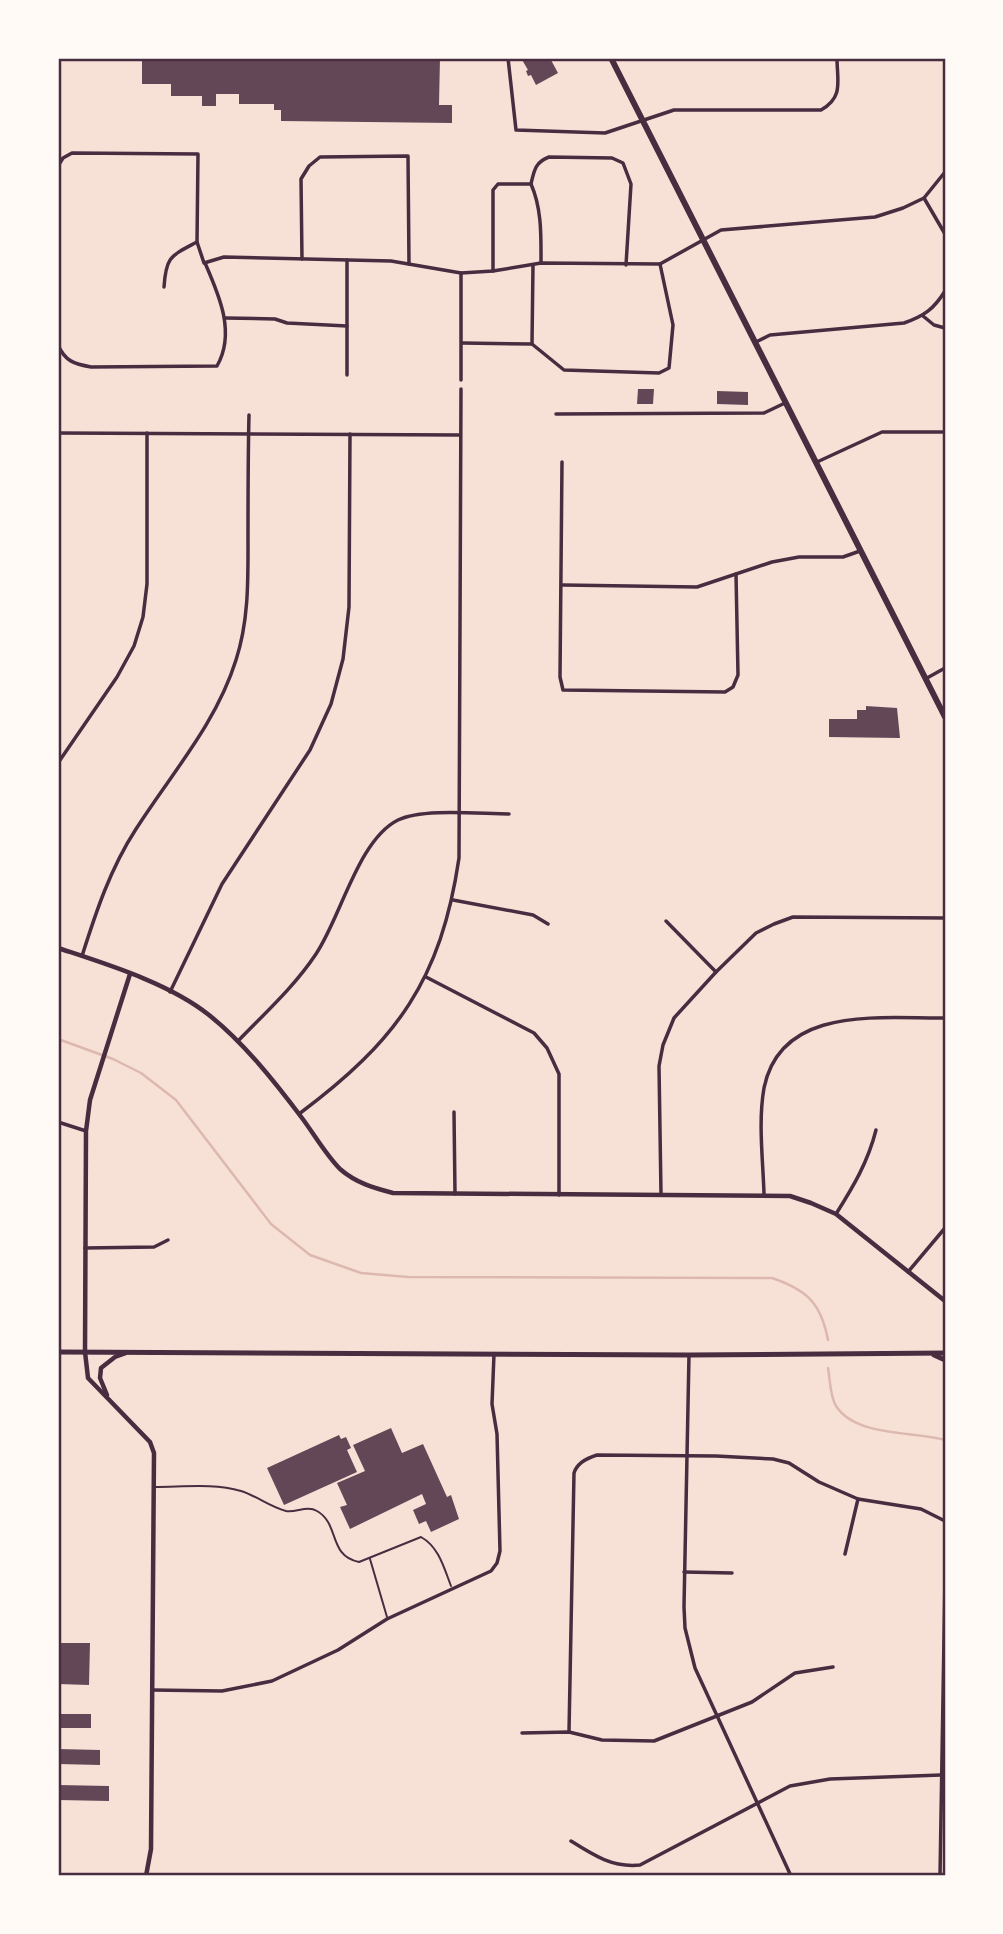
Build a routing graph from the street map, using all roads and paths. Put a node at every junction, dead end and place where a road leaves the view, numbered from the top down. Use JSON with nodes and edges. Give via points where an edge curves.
{"nodes":[{"id":1,"x":508,"y":58,"type":"edge"},
{"id":2,"x":611,"y":58,"type":"edge"},
{"id":3,"x":838,"y":58,"type":"edge"},
{"id":4,"x":644,"y":121,"type":"junction"},
{"id":5,"x":58,"y":166,"type":"edge"},
{"id":6,"x":945,"y":173,"type":"edge"},
{"id":7,"x":531,"y":184,"type":"junction"},
{"id":8,"x":924,"y":198,"type":"junction"},
{"id":9,"x":945,"y":233,"type":"edge"},
{"id":10,"x":704,"y":241,"type":"junction"},
{"id":11,"x":197,"y":242,"type":"junction"},
{"id":12,"x":58,"y":257,"type":"edge"},
{"id":13,"x":302,"y":259,"type":"junction"},
{"id":14,"x":347,"y":260,"type":"junction"},
{"id":15,"x":204,"y":263,"type":"junction"},
{"id":16,"x":541,"y":263,"type":"junction"},
{"id":17,"x":660,"y":264,"type":"junction"},
{"id":18,"x":410,"y":265,"type":"junction"},
{"id":19,"x":533,"y":265,"type":"junction"},
{"id":20,"x":626,"y":265,"type":"junction"},
{"id":21,"x":494,"y":271,"type":"junction"},
{"id":22,"x":461,"y":274,"type":"junction"},
{"id":23,"x":164,"y":287,"type":"dead end"},
{"id":24,"x":945,"y":291,"type":"edge"},
{"id":25,"x":943,"y":299,"type":"edge"},
{"id":26,"x":923,"y":316,"type":"junction"},
{"id":27,"x":225,"y":318,"type":"junction"},
{"id":28,"x":347,"y":326,"type":"junction"},
{"id":29,"x":945,"y":328,"type":"edge"},
{"id":30,"x":462,"y":343,"type":"junction"},
{"id":31,"x":754,"y":343,"type":"junction"},
{"id":32,"x":532,"y":344,"type":"junction"},
{"id":33,"x":347,"y":375,"type":"dead end"},
{"id":34,"x":461,"y":380,"type":"dead end"},
{"id":35,"x":461,"y":389,"type":"dead end"},
{"id":36,"x":785,"y":403,"type":"junction"},
{"id":37,"x":556,"y":414,"type":"dead end"},
{"id":38,"x":249,"y":415,"type":"dead end"},
{"id":39,"x":945,"y":432,"type":"edge"},
{"id":40,"x":58,"y":433,"type":"edge"},
{"id":41,"x":147,"y":433,"type":"junction"},
{"id":42,"x":349,"y":434,"type":"junction"},
{"id":43,"x":249,"y":435,"type":"junction"},
{"id":44,"x":460,"y":435,"type":"junction"},
{"id":45,"x":562,"y":462,"type":"dead end"},
{"id":46,"x":816,"y":463,"type":"junction"},
{"id":47,"x":860,"y":551,"type":"junction"},
{"id":48,"x":736,"y":574,"type":"junction"},
{"id":49,"x":562,"y":585,"type":"junction"},
{"id":50,"x":945,"y":667,"type":"edge"},
{"id":51,"x":927,"y":678,"type":"junction"},
{"id":52,"x":945,"y":717,"type":"edge"},
{"id":53,"x":58,"y":763,"type":"edge"},
{"id":54,"x":509,"y":814,"type":"dead end"},
{"id":55,"x":460,"y":815,"type":"junction"},
{"id":56,"x":453,"y":900,"type":"junction"},
{"id":57,"x":945,"y":918,"type":"edge"},
{"id":58,"x":666,"y":921,"type":"dead end"},
{"id":59,"x":548,"y":924,"type":"dead end"},
{"id":60,"x":58,"y":948,"type":"edge"},
{"id":61,"x":82,"y":957,"type":"junction"},
{"id":62,"x":716,"y":972,"type":"junction"},
{"id":63,"x":130,"y":974,"type":"junction"},
{"id":64,"x":426,"y":977,"type":"junction"},
{"id":65,"x":170,"y":992,"type":"junction"},
{"id":66,"x":945,"y":1018,"type":"edge"},
{"id":67,"x":237,"y":1041,"type":"junction"},
{"id":68,"x":454,"y":1112,"type":"dead end"},
{"id":69,"x":299,"y":1114,"type":"junction"},
{"id":70,"x":58,"y":1122,"type":"edge"},
{"id":71,"x":876,"y":1130,"type":"dead end"},
{"id":72,"x":86,"y":1131,"type":"junction"},
{"id":73,"x":454,"y":1194,"type":"junction"},
{"id":74,"x":661,"y":1194,"type":"junction"},
{"id":75,"x":764,"y":1194,"type":"junction"},
{"id":76,"x":558,"y":1195,"type":"junction"},
{"id":77,"x":836,"y":1214,"type":"junction"},
{"id":78,"x":945,"y":1228,"type":"edge"},
{"id":79,"x":169,"y":1240,"type":"dead end"},
{"id":80,"x":85,"y":1248,"type":"junction"},
{"id":81,"x":908,"y":1272,"type":"junction"},
{"id":82,"x":945,"y":1301,"type":"edge"},
{"id":83,"x":58,"y":1352,"type":"edge"},
{"id":84,"x":85,"y":1352,"type":"junction"},
{"id":85,"x":128,"y":1352,"type":"junction"},
{"id":86,"x":931,"y":1353,"type":"junction"},
{"id":87,"x":945,"y":1353,"type":"edge"},
{"id":88,"x":494,"y":1354,"type":"junction"},
{"id":89,"x":689,"y":1355,"type":"junction"},
{"id":90,"x":945,"y":1360,"type":"edge"},
{"id":91,"x":109,"y":1399,"type":"junction"},
{"id":92,"x":685,"y":1456,"type":"junction"},
{"id":93,"x":154,"y":1487,"type":"junction"},
{"id":94,"x":858,"y":1499,"type":"junction"},
{"id":95,"x":945,"y":1521,"type":"edge"},
{"id":96,"x":845,"y":1554,"type":"dead end"},
{"id":97,"x":370,"y":1558,"type":"junction"},
{"id":98,"x":684,"y":1572,"type":"junction"},
{"id":99,"x":733,"y":1573,"type":"dead end"},
{"id":100,"x":945,"y":1577,"type":"edge"},
{"id":101,"x":453,"y":1589,"type":"junction"},
{"id":102,"x":387,"y":1619,"type":"junction"},
{"id":103,"x":834,"y":1667,"type":"dead end"},
{"id":104,"x":152,"y":1690,"type":"junction"},
{"id":105,"x":718,"y":1717,"type":"junction"},
{"id":106,"x":569,"y":1732,"type":"junction"},
{"id":107,"x":522,"y":1733,"type":"dead end"},
{"id":108,"x":941,"y":1775,"type":"junction"},
{"id":109,"x":758,"y":1802,"type":"junction"},
{"id":110,"x":571,"y":1841,"type":"dead end"},
{"id":111,"x":146,"y":1876,"type":"edge"},
{"id":112,"x":791,"y":1876,"type":"edge"},
{"id":113,"x":940,"y":1876,"type":"edge"}],
"edges":[{"from":1,"to":4,"type":"street","via":[[516,130],[605,133]]},
{"from":2,"to":4,"type":"main road"},
{"from":3,"to":4,"type":"street","via":[[837,93],[833,103],[821,110],[674,110]]},
{"from":4,"to":10,"type":"main road"},
{"from":5,"to":11,"type":"street","via":[[72,153],[198,154]]},
{"from":6,"to":8,"type":"street"},
{"from":7,"to":16,"type":"street","via":[[540,218]]},
{"from":7,"to":20,"type":"street","via":[[535,167],[549,157],[612,158],[623,163],[631,184]]},
{"from":7,"to":21,"type":"street","via":[[498,184],[493,190]]},
{"from":8,"to":9,"type":"street"},
{"from":8,"to":10,"type":"street","via":[[875,217],[721,230]]},
{"from":10,"to":17,"type":"street"},
{"from":10,"to":31,"type":"main road"},
{"from":11,"to":15,"type":"street"},
{"from":11,"to":23,"type":"street","via":[[171,256]]},
{"from":12,"to":27,"type":"street","via":[[58,345],[63,357],[75,364],[217,366]]},
{"from":13,"to":14,"type":"street"},
{"from":13,"to":15,"type":"street","via":[[224,257]]},
{"from":13,"to":18,"type":"street","via":[[301,179],[309,166],[320,157],[408,156]]},
{"from":14,"to":18,"type":"street"},
{"from":14,"to":28,"type":"street"},
{"from":15,"to":27,"type":"street"},
{"from":16,"to":19,"type":"street"},
{"from":16,"to":20,"type":"street"},
{"from":17,"to":20,"type":"street"},
{"from":17,"to":32,"type":"street","via":[[673,325],[669,368],[659,373],[564,370]]},
{"from":18,"to":22,"type":"street"},
{"from":19,"to":21,"type":"street"},
{"from":19,"to":32,"type":"street"},
{"from":21,"to":22,"type":"street"},
{"from":22,"to":30,"type":"street"},
{"from":24,"to":25,"type":"street"},
{"from":25,"to":26,"type":"street"},
{"from":26,"to":29,"type":"street"},
{"from":26,"to":31,"type":"street","via":[[904,323],[769,335]]},
{"from":27,"to":28,"type":"street"},
{"from":28,"to":33,"type":"street"},
{"from":30,"to":32,"type":"street"},
{"from":30,"to":34,"type":"street"},
{"from":31,"to":36,"type":"main road"},
{"from":35,"to":44,"type":"street"},
{"from":36,"to":37,"type":"street","via":[[764,413]]},
{"from":36,"to":46,"type":"main road"},
{"from":38,"to":43,"type":"street"},
{"from":39,"to":46,"type":"street","via":[[882,432]]},
{"from":40,"to":41,"type":"street"},
{"from":41,"to":43,"type":"street"},
{"from":41,"to":53,"type":"street","via":[[143,617],[117,677]]},
{"from":42,"to":43,"type":"street"},
{"from":42,"to":44,"type":"street"},
{"from":42,"to":65,"type":"street","via":[[349,607],[343,659],[331,704],[310,750],[222,884]]},
{"from":43,"to":61,"type":"street","via":[[246,619],[236,660],[197,741],[135,830],[111,874]]},
{"from":44,"to":55,"type":"street"},
{"from":45,"to":49,"type":"street"},
{"from":46,"to":47,"type":"main road"},
{"from":47,"to":48,"type":"street","via":[[843,557],[786,559]]},
{"from":47,"to":51,"type":"main road"},
{"from":48,"to":49,"type":"street","via":[[696,587]]},
{"from":48,"to":49,"type":"street","via":[[738,675],[725,692],[563,691]]},
{"from":50,"to":51,"type":"street"},
{"from":51,"to":52,"type":"main road"},
{"from":54,"to":55,"type":"street"},
{"from":55,"to":56,"type":"street","via":[[460,858]]},
{"from":55,"to":67,"type":"street","via":[[416,814],[380,833],[367,850],[317,953]]},
{"from":56,"to":59,"type":"street","via":[[533,915]]},
{"from":56,"to":64,"type":"street"},
{"from":57,"to":62,"type":"street","via":[[793,917],[756,933]]},
{"from":58,"to":62,"type":"street"},
{"from":60,"to":61,"type":"street"},
{"from":61,"to":63,"type":"street"},
{"from":62,"to":74,"type":"street","via":[[674,1018],[663,1045],[659,1066]]},
{"from":63,"to":65,"type":"street"},
{"from":63,"to":72,"type":"street","via":[[90,1100]]},
{"from":64,"to":69,"type":"street","via":[[365,1061]]},
{"from":64,"to":76,"type":"street","via":[[534,1033],[547,1048],[559,1074]]},
{"from":65,"to":67,"type":"street","via":[[207,1013]]},
{"from":66,"to":75,"type":"street","via":[[839,1020],[802,1033],[786,1046],[764,1087]]},
{"from":67,"to":69,"type":"street"},
{"from":68,"to":73,"type":"street"},
{"from":69,"to":73,"type":"street","via":[[340,1169],[365,1185],[393,1193]]},
{"from":70,"to":72,"type":"street"},
{"from":71,"to":77,"type":"street","via":[[858,1179]]},
{"from":72,"to":80,"type":"street"},
{"from":73,"to":76,"type":"street"},
{"from":74,"to":75,"type":"street"},
{"from":74,"to":76,"type":"street"},
{"from":75,"to":77,"type":"street","via":[[790,1196]]},
{"from":77,"to":81,"type":"street"},
{"from":78,"to":81,"type":"street"},
{"from":79,"to":80,"type":"street","via":[[154,1247]]},
{"from":80,"to":84,"type":"street"},
{"from":81,"to":82,"type":"street"},
{"from":83,"to":84,"type":"main road"},
{"from":84,"to":85,"type":"main road"},
{"from":84,"to":91,"type":"street","via":[[88,1378]]},
{"from":85,"to":88,"type":"main road"},
{"from":85,"to":91,"type":"street","via":[[102,1368],[100,1378]]},
{"from":86,"to":87,"type":"main road"},
{"from":86,"to":89,"type":"main road"},
{"from":86,"to":90,"type":"main road"},
{"from":88,"to":89,"type":"main road"},
{"from":88,"to":101,"type":"street","via":[[497,1563],[491,1571]]},
{"from":89,"to":92,"type":"street"},
{"from":91,"to":93,"type":"street","via":[[150,1441]]},
{"from":92,"to":94,"type":"street","via":[[773,1459]]},
{"from":92,"to":98,"type":"street"},
{"from":92,"to":106,"type":"street","via":[[597,1455],[574,1473]]},
{"from":93,"to":97,"type":"lane","via":[[237,1490],[290,1512],[316,1510],[326,1518],[348,1560]]},
{"from":93,"to":104,"type":"street"},
{"from":94,"to":95,"type":"street","via":[[921,1509]]},
{"from":94,"to":96,"type":"street"},
{"from":97,"to":101,"type":"lane","via":[[421,1537],[430,1542]]},
{"from":97,"to":102,"type":"lane"},
{"from":98,"to":99,"type":"street"},
{"from":98,"to":105,"type":"street","via":[[685,1628],[695,1668]]},
{"from":100,"to":108,"type":"street"},
{"from":101,"to":102,"type":"street"},
{"from":102,"to":104,"type":"street","via":[[338,1650],[272,1681],[222,1691]]},
{"from":103,"to":105,"type":"street","via":[[795,1673],[752,1702]]},
{"from":104,"to":111,"type":"street","via":[[151,1849]]},
{"from":105,"to":106,"type":"street","via":[[654,1741],[602,1740]]},
{"from":105,"to":109,"type":"street"},
{"from":106,"to":107,"type":"street"},
{"from":108,"to":109,"type":"street","via":[[830,1779],[790,1786]]},
{"from":108,"to":113,"type":"street"},
{"from":109,"to":110,"type":"street","via":[[640,1865],[607,1861]]},
{"from":109,"to":112,"type":"street"}]}
